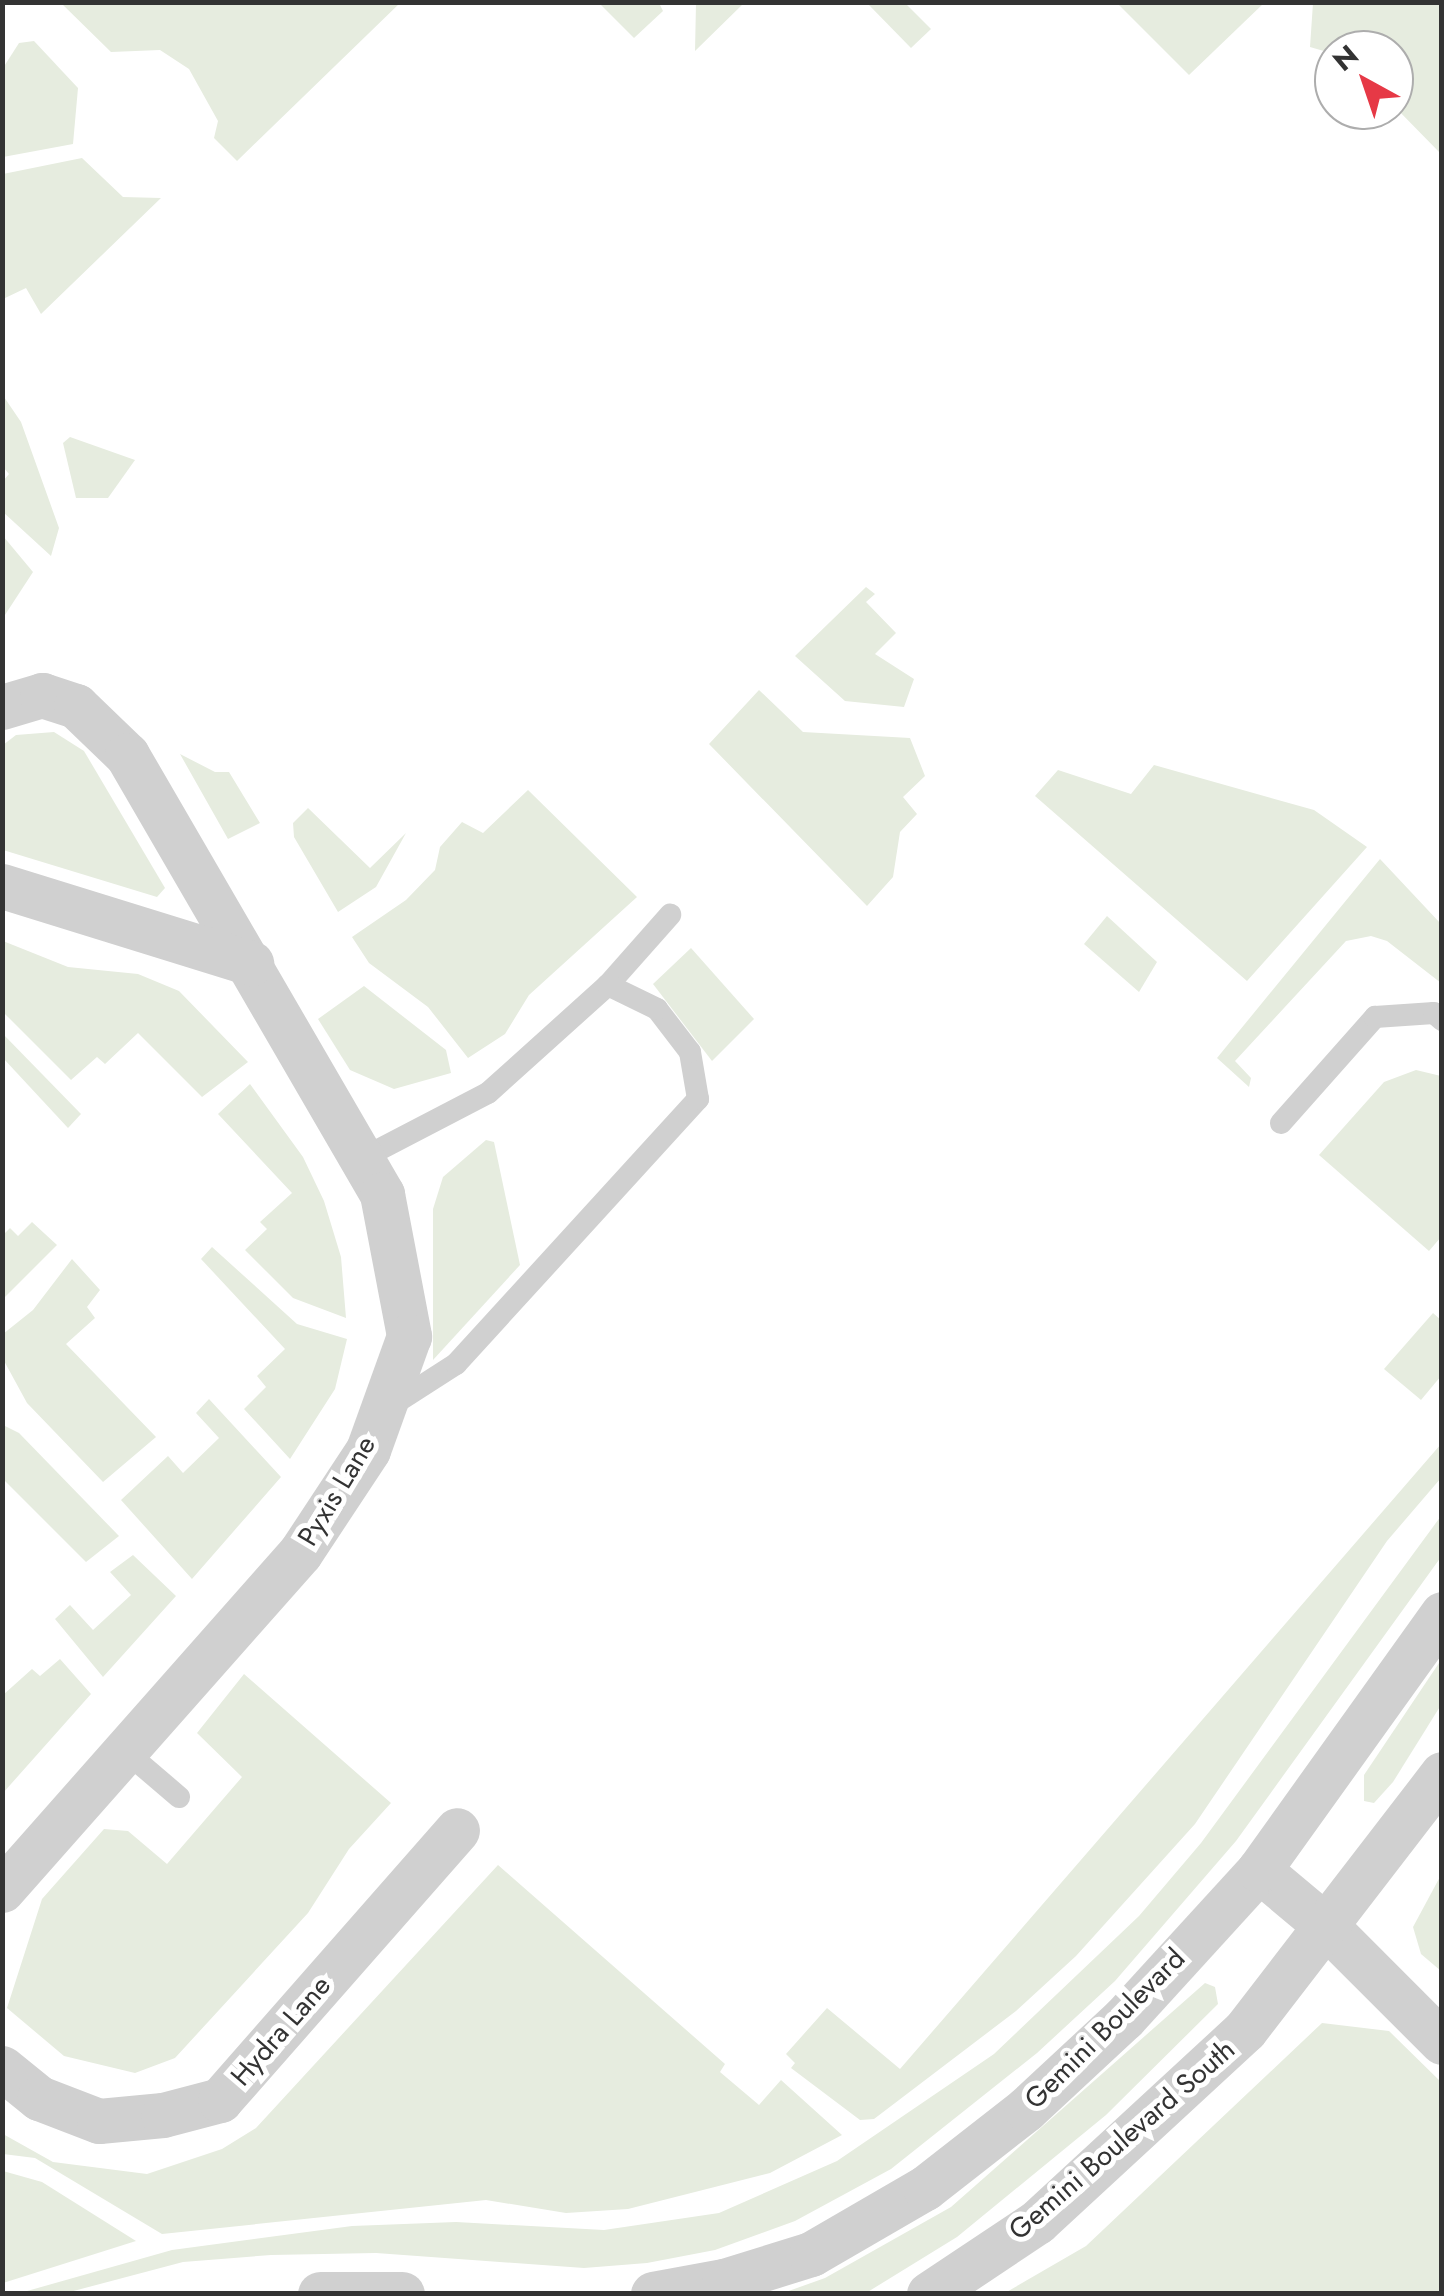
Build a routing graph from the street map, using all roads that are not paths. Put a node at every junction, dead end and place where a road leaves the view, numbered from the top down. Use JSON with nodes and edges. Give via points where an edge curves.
{"nodes":[{"id":1,"x":2,"y":707,"type":"edge"},
{"id":2,"x":2,"y":886,"type":"edge"},
{"id":3,"x":670,"y":916,"type":"dead end"},
{"id":4,"x":251,"y":964,"type":"junction"},
{"id":5,"x":608,"y":985,"type":"junction"},
{"id":6,"x":1442,"y":1020,"type":"edge"},
{"id":7,"x":1281,"y":1123,"type":"dead end"},
{"id":8,"x":362,"y":1158,"type":"junction"},
{"id":9,"x":381,"y":1412,"type":"junction"},
{"id":10,"x":1442,"y":1614,"type":"edge"},
{"id":11,"x":125,"y":1751,"type":"junction"},
{"id":12,"x":1442,"y":1774,"type":"edge"},
{"id":13,"x":179,"y":1798,"type":"dead end"},
{"id":14,"x":457,"y":1830,"type":"dead end"},
{"id":15,"x":1260,"y":1870,"type":"junction"},
{"id":16,"x":2,"y":1890,"type":"edge"},
{"id":17,"x":1328,"y":1928,"type":"junction"},
{"id":18,"x":1442,"y":2042,"type":"edge"},
{"id":19,"x":2,"y":2068,"type":"edge"},
{"id":20,"x":347,"y":2292,"type":"edge"},
{"id":21,"x":320,"y":2294,"type":"edge"},
{"id":22,"x":402,"y":2294,"type":"edge"},
{"id":23,"x":653,"y":2294,"type":"edge"},
{"id":24,"x":929,"y":2294,"type":"edge"}],
"edges":[{"from":1,"to":4,"type":"street","name":"Pyxis Lane","via":[[42,695],[76,706],[104,727]]},
{"from":2,"to":4,"type":"street"},
{"from":3,"to":5,"type":"lane"},
{"from":4,"to":8,"type":"street","name":"Pyxis Lane"},
{"from":5,"to":8,"type":"lane","via":[[488,1093]]},
{"from":5,"to":9,"type":"lane","via":[[657,1009],[690,1052],[698,1099],[456,1364]]},
{"from":6,"to":7,"type":"lane","via":[[1434,1013],[1375,1017]]},
{"from":8,"to":9,"type":"street","name":"Pyxis Lane","via":[[382,1194],[410,1336]]},
{"from":9,"to":11,"type":"street","name":"Pyxis Lane","via":[[368,1450],[300,1552]]},
{"from":10,"to":15,"type":"street","name":"Gemini Boulevard"},
{"from":11,"to":13,"type":"lane"},
{"from":11,"to":16,"type":"street","name":"Pyxis Lane"},
{"from":12,"to":17,"type":"street","name":"Gemini Boulevard South"},
{"from":14,"to":19,"type":"street","name":"Hydra Lane","via":[[220,2100],[163,2115],[99,2121],[38,2098]]},
{"from":15,"to":17,"type":"street"},
{"from":15,"to":23,"type":"street","name":"Gemini Boulevard","via":[[1124,2018],[925,2188],[810,2254]]},
{"from":17,"to":18,"type":"street"},
{"from":17,"to":24,"type":"street","name":"Gemini Boulevard South","via":[[1245,2030],[1159,2115],[1037,2222]]},
{"from":20,"to":21,"type":"street"},
{"from":20,"to":22,"type":"street"}]}
